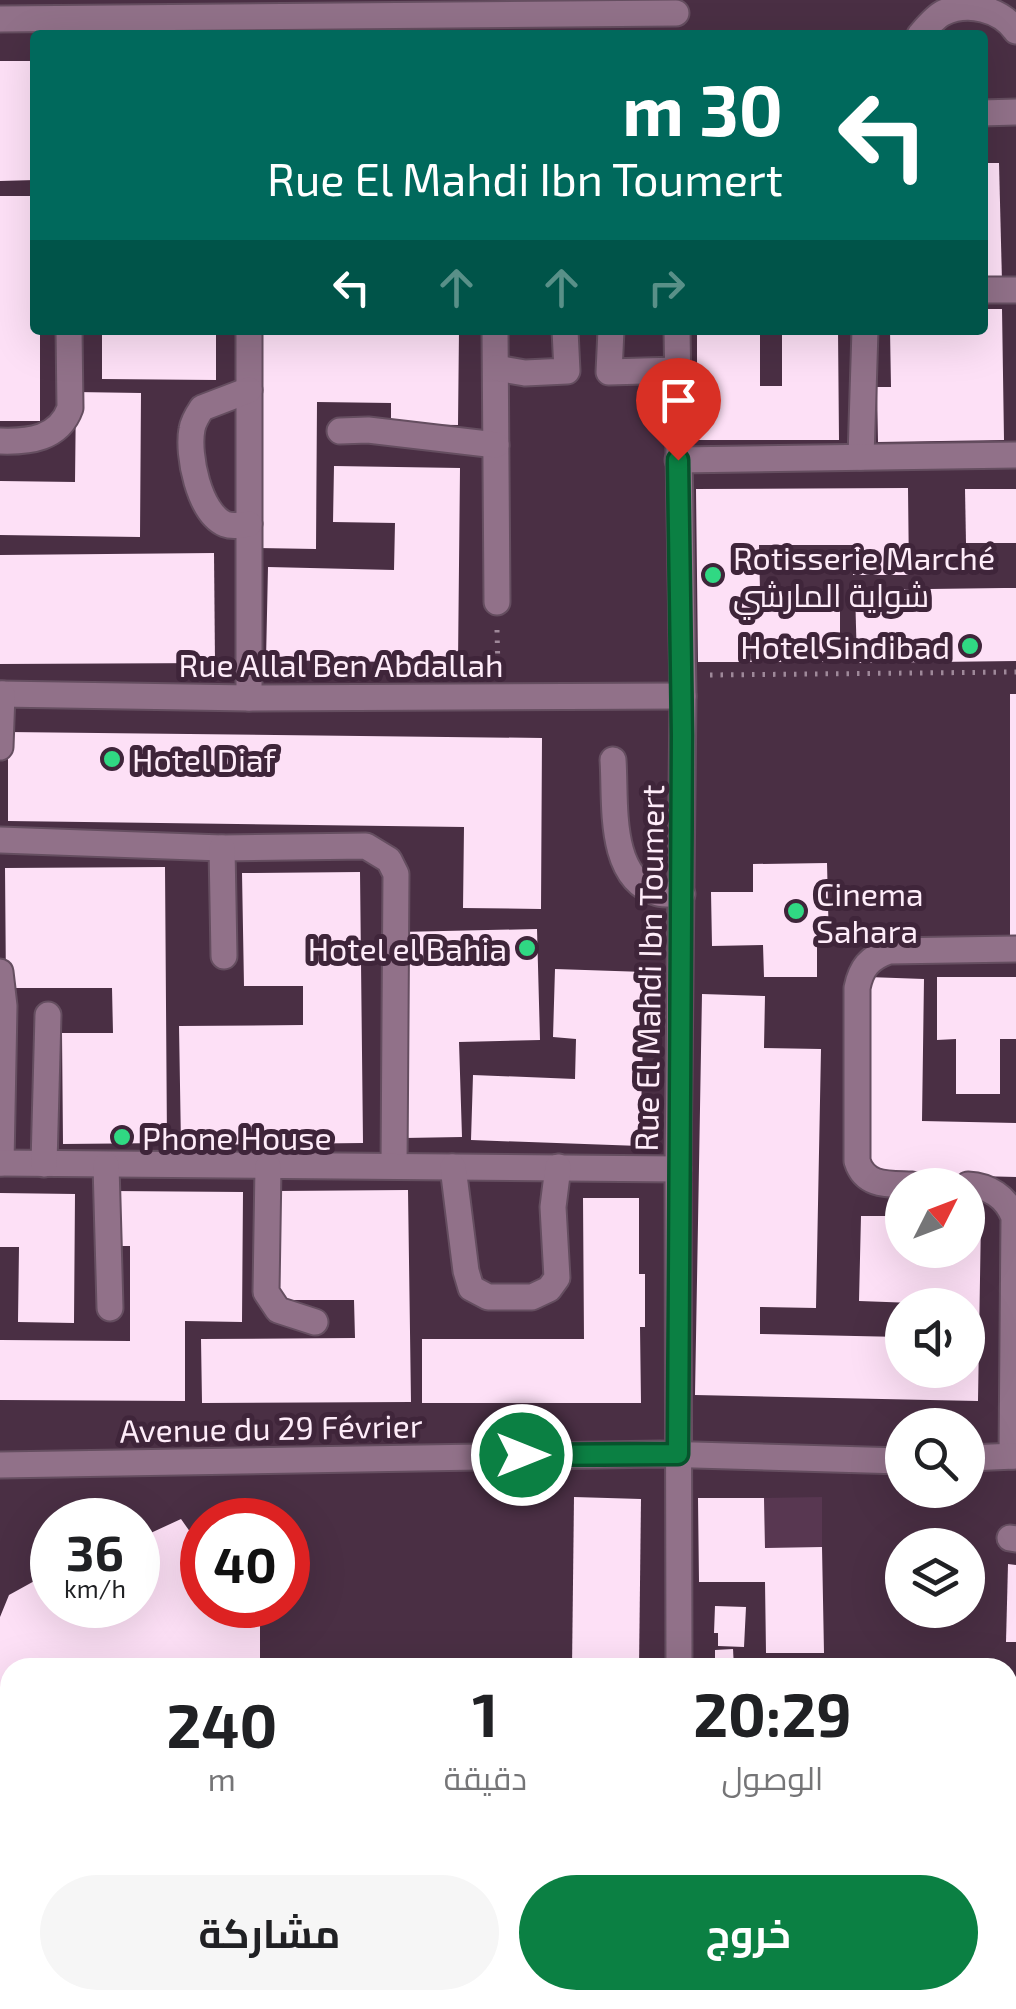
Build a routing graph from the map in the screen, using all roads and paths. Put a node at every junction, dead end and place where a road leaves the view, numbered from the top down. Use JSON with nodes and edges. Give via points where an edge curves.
{"nodes":[{"id":1,"x":134,"y":9,"type":"edge"},
{"id":2,"x":676,"y":16,"type":"edge"},
{"id":3,"x":0,"y":19,"type":"edge"},
{"id":4,"x":492,"y":25,"type":"edge"},
{"id":5,"x":248,"y":26,"type":"edge"},
{"id":6,"x":925,"y":30,"type":"edge"},
{"id":7,"x":1016,"y":31,"type":"edge"},
{"id":8,"x":1016,"y":112,"type":"edge"},
{"id":9,"x":988,"y":113,"type":"edge"},
{"id":10,"x":988,"y":290,"type":"edge"},
{"id":11,"x":1016,"y":290,"type":"edge"},
{"id":12,"x":69,"y":335,"type":"edge"},
{"id":13,"x":248,"y":335,"type":"edge"},
{"id":14,"x":496,"y":335,"type":"edge"},
{"id":15,"x":565,"y":335,"type":"edge"},
{"id":16,"x":610,"y":335,"type":"edge"},
{"id":17,"x":677,"y":335,"type":"edge"},
{"id":18,"x":866,"y":335,"type":"edge"},
{"id":19,"x":496,"y":368,"type":"junction"},
{"id":20,"x":677,"y":370,"type":"junction"},
{"id":21,"x":567,"y":371,"type":"junction"},
{"id":22,"x":609,"y":372,"type":"junction"},
{"id":23,"x":248,"y":390,"type":"junction"},
{"id":24,"x":340,"y":431,"type":"dead end"},
{"id":25,"x":0,"y":441,"type":"edge"},
{"id":26,"x":496,"y":445,"type":"junction"},
{"id":27,"x":1016,"y":455,"type":"edge"},
{"id":28,"x":861,"y":457,"type":"junction"},
{"id":29,"x":678,"y":460,"type":"junction"},
{"id":30,"x":249,"y":524,"type":"junction"},
{"id":31,"x":497,"y":602,"type":"joint"},
{"id":32,"x":1016,"y":672,"type":"edge"},
{"id":33,"x":682,"y":685,"type":"junction"},
{"id":34,"x":1,"y":694,"type":"edge"},
{"id":35,"x":498,"y":697,"type":"junction"},
{"id":36,"x":249,"y":698,"type":"junction"},
{"id":37,"x":0,"y":747,"type":"edge"},
{"id":38,"x":614,"y":760,"type":"dead end"},
{"id":39,"x":0,"y":840,"type":"edge"},
{"id":40,"x":222,"y":848,"type":"junction"},
{"id":41,"x":682,"y":894,"type":"junction"},
{"id":42,"x":1016,"y":949,"type":"edge"},
{"id":43,"x":224,"y":956,"type":"dead end"},
{"id":44,"x":0,"y":972,"type":"edge"},
{"id":45,"x":48,"y":1015,"type":"dead end"},
{"id":46,"x":1,"y":1163,"type":"edge"},
{"id":47,"x":44,"y":1164,"type":"junction"},
{"id":48,"x":106,"y":1165,"type":"junction"},
{"id":49,"x":394,"y":1166,"type":"junction"},
{"id":50,"x":268,"y":1167,"type":"junction"},
{"id":51,"x":453,"y":1167,"type":"junction"},
{"id":52,"x":558,"y":1167,"type":"junction"},
{"id":53,"x":678,"y":1169,"type":"junction"},
{"id":54,"x":885,"y":1182,"type":"edge"},
{"id":55,"x":985,"y":1188,"type":"edge"},
{"id":56,"x":110,"y":1308,"type":"dead end"},
{"id":57,"x":316,"y":1322,"type":"dead end"},
{"id":58,"x":678,"y":1454,"type":"junction"},
{"id":59,"x":1014,"y":1456,"type":"edge"},
{"id":60,"x":985,"y":1457,"type":"edge"},
{"id":61,"x":885,"y":1460,"type":"edge"},
{"id":62,"x":0,"y":1465,"type":"edge"},
{"id":63,"x":679,"y":1658,"type":"edge"}],
"edges":[{"from":1,"to":3,"type":"street"},
{"from":1,"to":5,"type":"street"},
{"from":2,"to":4,"type":"street"},
{"from":4,"to":5,"type":"street"},
{"from":6,"to":7,"type":"street","via":[[942,13],[986,8]]},
{"from":8,"to":9,"type":"street"},
{"from":10,"to":11,"type":"street"},
{"from":12,"to":25,"type":"street","via":[[66,420],[43,437]]},
{"from":13,"to":23,"type":"street"},
{"from":14,"to":19,"type":"street"},
{"from":15,"to":21,"type":"street"},
{"from":16,"to":22,"type":"street"},
{"from":17,"to":20,"type":"street","name":"Rue El Mahdi Ibn Toumert"},
{"from":18,"to":28,"type":"street"},
{"from":19,"to":21,"type":"street"},
{"from":19,"to":26,"type":"street"},
{"from":20,"to":22,"type":"street"},
{"from":20,"to":29,"type":"street","name":"Rue El Mahdi Ibn Toumert"},
{"from":21,"to":22,"type":"street"},
{"from":23,"to":30,"type":"street"},
{"from":23,"to":30,"type":"street","via":[[202,408],[192,426],[191,452],[196,481],[218,520]]},
{"from":24,"to":26,"type":"street"},
{"from":26,"to":31,"type":"street"},
{"from":27,"to":28,"type":"street"},
{"from":28,"to":29,"type":"street"},
{"from":29,"to":33,"type":"street","name":"Rue El Mahdi Ibn Toumert"},
{"from":30,"to":36,"type":"street"},
{"from":31,"to":35,"type":"path"},
{"from":32,"to":33,"type":"path"},
{"from":33,"to":35,"type":"street","name":"Rue Allal Ben Abdallah"},
{"from":33,"to":41,"type":"street","name":"Rue El Mahdi Ibn Toumert"},
{"from":34,"to":36,"type":"street","name":"Rue Allal Ben Abdallah"},
{"from":34,"to":37,"type":"street"},
{"from":35,"to":36,"type":"street","name":"Rue Allal Ben Abdallah"},
{"from":38,"to":41,"type":"street","via":[[625,864],[658,894]]},
{"from":39,"to":40,"type":"street"},
{"from":40,"to":43,"type":"street"},
{"from":40,"to":49,"type":"street","via":[[366,846],[389,860],[396,874]]},
{"from":41,"to":53,"type":"street","name":"Rue El Mahdi Ibn Toumert"},
{"from":42,"to":54,"type":"street","via":[[890,952],[860,971],[856,1161],[870,1180]]},
{"from":44,"to":46,"type":"street"},
{"from":45,"to":47,"type":"street"},
{"from":46,"to":47,"type":"street"},
{"from":47,"to":48,"type":"street"},
{"from":48,"to":50,"type":"street"},
{"from":48,"to":56,"type":"street"},
{"from":49,"to":50,"type":"street"},
{"from":49,"to":51,"type":"street"},
{"from":50,"to":57,"type":"street","via":[[266,1292],[278,1310]]},
{"from":51,"to":52,"type":"street"},
{"from":51,"to":52,"type":"street","via":[[471,1288],[488,1297],[532,1297],[556,1278]]},
{"from":52,"to":53,"type":"street"},
{"from":53,"to":58,"type":"street","name":"Rue El Mahdi Ibn Toumert"},
{"from":55,"to":59,"type":"street","via":[[1014,1217]]},
{"from":58,"to":61,"type":"street","name":"Avenue du 29 Février"},
{"from":58,"to":62,"type":"street","name":"Avenue du 29 Février"},
{"from":58,"to":63,"type":"street","name":"Rue El Mahdi Ibn Toumert"},
{"from":59,"to":60,"type":"street"}]}
